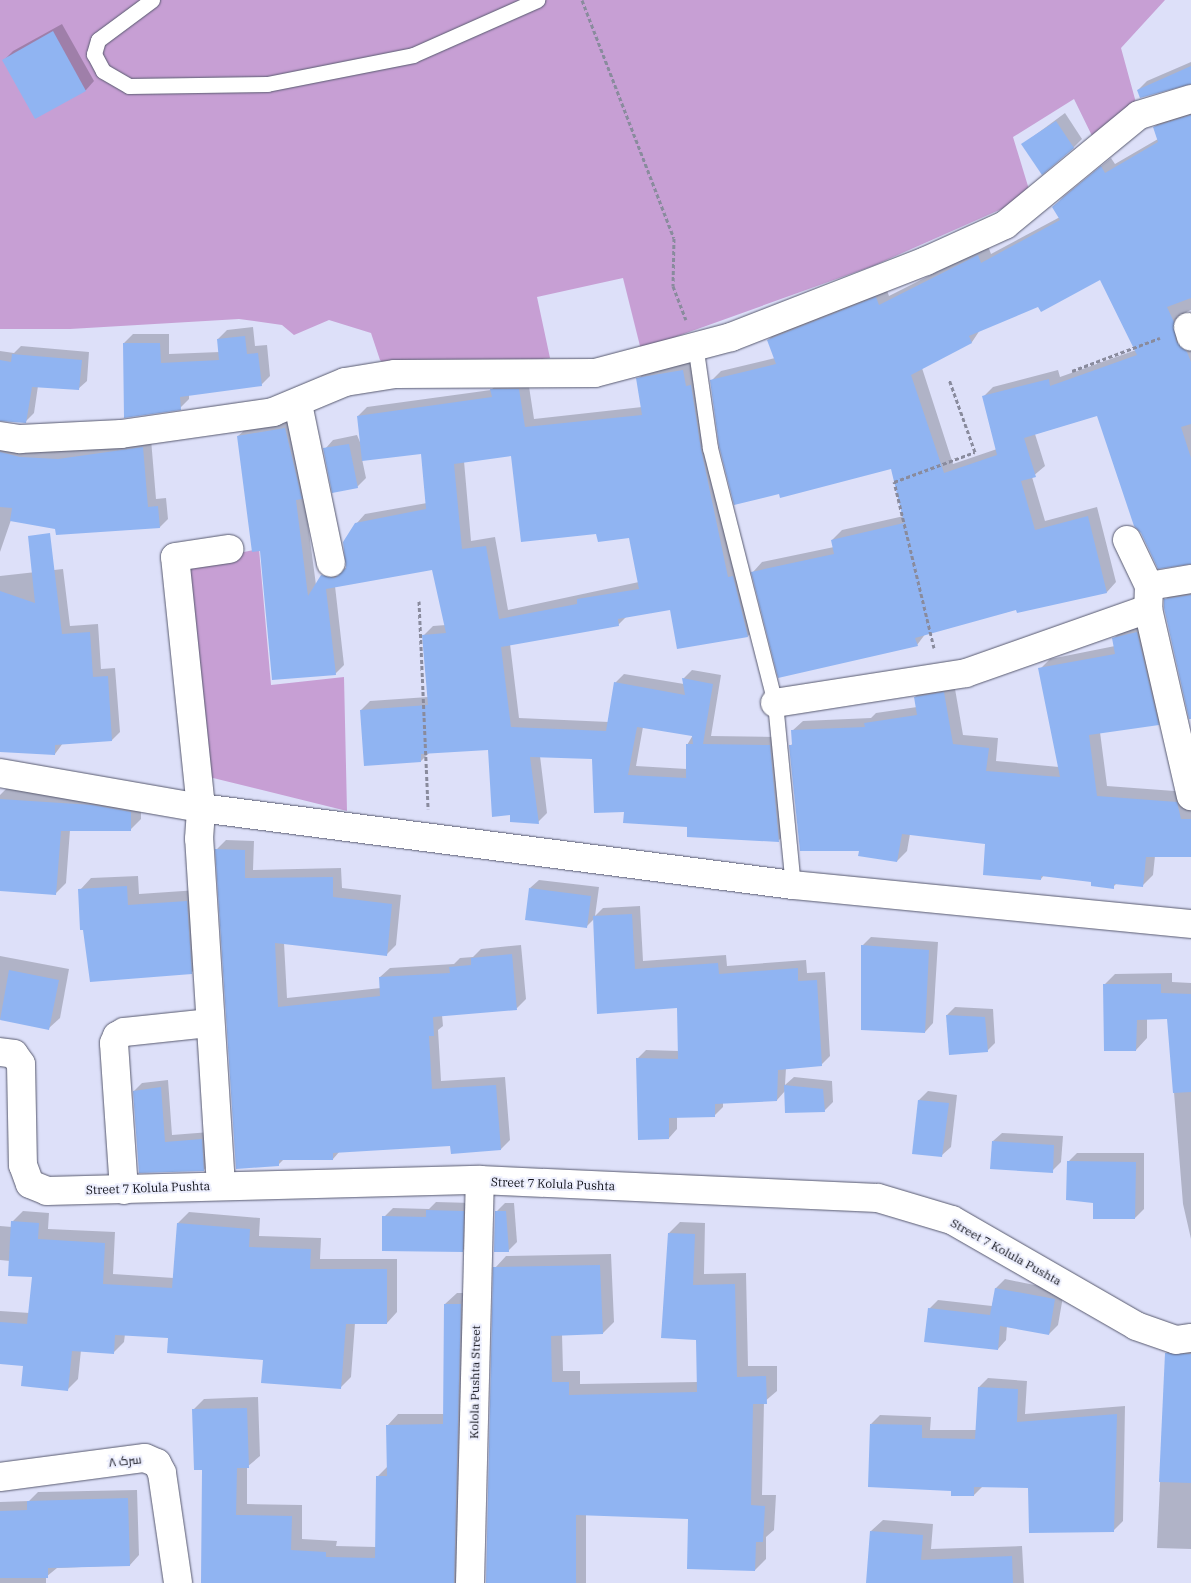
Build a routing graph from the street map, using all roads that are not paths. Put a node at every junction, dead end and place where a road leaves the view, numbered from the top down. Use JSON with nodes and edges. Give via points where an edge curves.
{"nodes":[{"id":1,"x":152,"y":0,"type":"edge"},
{"id":2,"x":537,"y":0,"type":"edge"},
{"id":3,"x":1191,"y":99,"type":"edge"},
{"id":4,"x":695,"y":344,"type":"junction"},
{"id":5,"x":298,"y":404,"type":"junction"},
{"id":6,"x":0,"y":436,"type":"edge"},
{"id":7,"x":1127,"y":540,"type":"dead end"},
{"id":8,"x":229,"y":549,"type":"dead end"},
{"id":9,"x":330,"y":563,"type":"dead end"},
{"id":10,"x":1191,"y":579,"type":"edge"},
{"id":11,"x":1148,"y":598,"type":"junction"},
{"id":12,"x":774,"y":702,"type":"junction"},
{"id":13,"x":0,"y":773,"type":"edge"},
{"id":14,"x":1191,"y":796,"type":"edge"},
{"id":15,"x":201,"y":808,"type":"junction"},
{"id":16,"x":793,"y":885,"type":"junction"},
{"id":17,"x":1191,"y":924,"type":"edge"},
{"id":18,"x":209,"y":1023,"type":"junction"},
{"id":19,"x":0,"y":1052,"type":"edge"},
{"id":20,"x":480,"y":1180,"type":"junction"},
{"id":21,"x":221,"y":1186,"type":"junction"},
{"id":22,"x":124,"y":1190,"type":"junction"},
{"id":23,"x":1191,"y":1338,"type":"edge"},
{"id":24,"x":0,"y":1477,"type":"edge"},
{"id":25,"x":178,"y":1583,"type":"edge"},
{"id":26,"x":470,"y":1583,"type":"edge"}],
"edges":[{"from":1,"to":2,"type":"lane","via":[[98,40],[94,54],[103,71],[129,86],[267,84],[413,55]]},
{"from":3,"to":4,"type":"street","via":[[1139,115],[1004,225],[926,261],[731,337]]},
{"from":4,"to":5,"type":"street","via":[[596,372],[395,374],[345,382]]},
{"from":4,"to":12,"type":"lane","via":[[710,448]]},
{"from":5,"to":6,"type":"street","via":[[273,412],[121,434],[20,439]]},
{"from":5,"to":9,"type":"street"},
{"from":7,"to":11,"type":"street"},
{"from":8,"to":15,"type":"street","via":[[175,557]]},
{"from":10,"to":11,"type":"street"},
{"from":11,"to":12,"type":"street","via":[[966,673]]},
{"from":11,"to":14,"type":"street"},
{"from":12,"to":16,"type":"lane"},
{"from":13,"to":15,"type":"street"},
{"from":15,"to":16,"type":"street"},
{"from":15,"to":18,"type":"street","via":[[199,839]]},
{"from":16,"to":17,"type":"street"},
{"from":18,"to":21,"type":"street"},
{"from":18,"to":22,"type":"street","via":[[124,1032],[117,1036],[114,1043]]},
{"from":19,"to":22,"type":"street","name":"Street 7 Kolula Pushta","via":[[14,1054],[21,1064],[23,1165],[30,1184],[48,1191]]},
{"from":20,"to":21,"type":"street","name":"Street 7 Kolula Pushta"},
{"from":20,"to":23,"type":"street","name":"Street 7 Kolula Pushta","via":[[878,1198],[952,1220],[1136,1326],[1176,1340]]},
{"from":20,"to":26,"type":"street","name":"Kolola Pushta Street"},
{"from":21,"to":22,"type":"street","name":"Street 7 Kolula Pushta"},
{"from":24,"to":25,"type":"street","name":"سرک ۸","via":[[146,1458],[157,1463],[162,1474]]}]}
